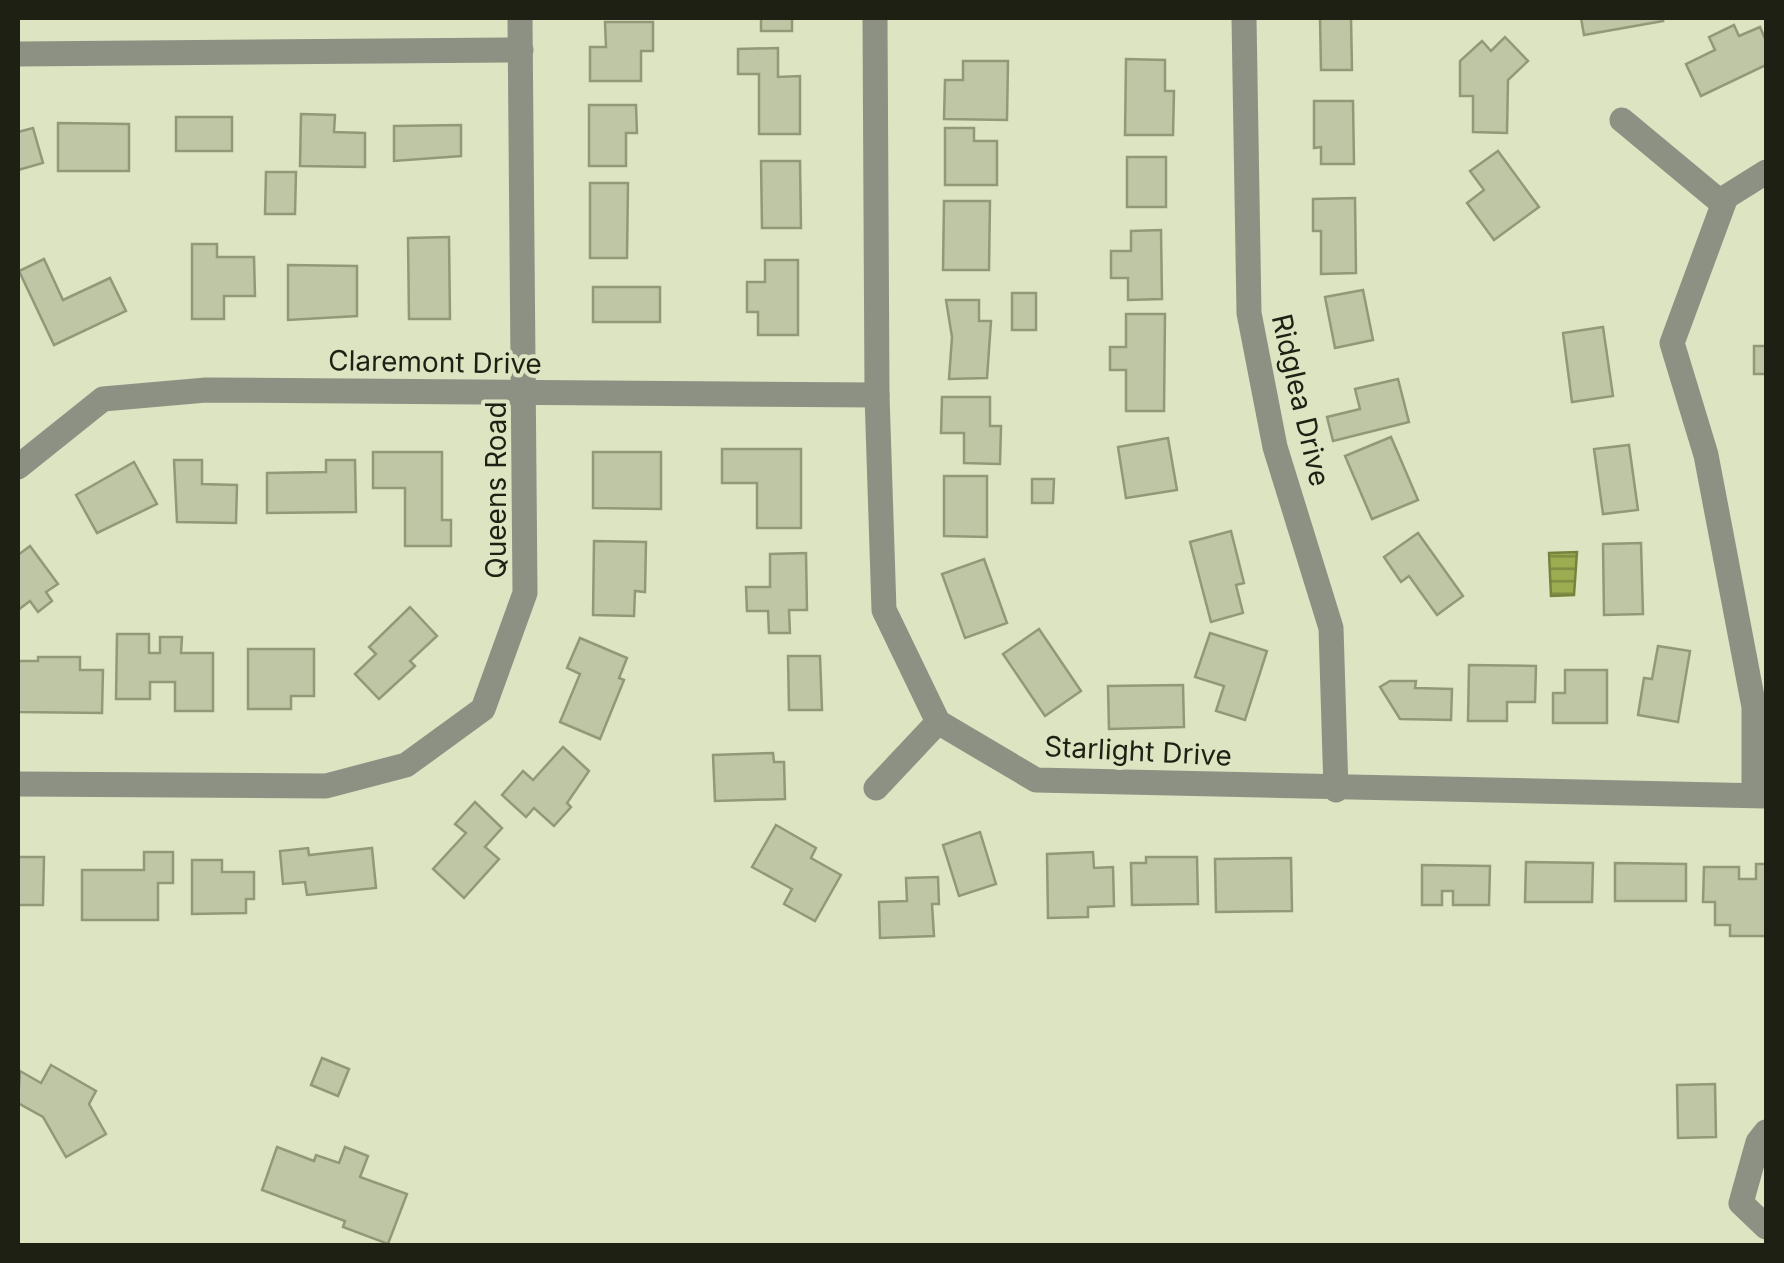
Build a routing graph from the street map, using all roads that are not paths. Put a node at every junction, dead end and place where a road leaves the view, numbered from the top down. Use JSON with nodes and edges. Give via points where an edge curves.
{"nodes":[{"id":1,"x":520,"y":18,"type":"edge"},
{"id":2,"x":875,"y":18,"type":"edge"},
{"id":3,"x":1244,"y":18,"type":"edge"},
{"id":4,"x":521,"y":50,"type":"junction"},
{"id":5,"x":18,"y":54,"type":"edge"},
{"id":6,"x":1622,"y":120,"type":"dead end"},
{"id":7,"x":1766,"y":172,"type":"edge"},
{"id":8,"x":1723,"y":204,"type":"junction"},
{"id":9,"x":526,"y":394,"type":"junction"},
{"id":10,"x":877,"y":395,"type":"junction"},
{"id":11,"x":18,"y":467,"type":"edge"},
{"id":12,"x":938,"y":722,"type":"junction"},
{"id":13,"x":18,"y":784,"type":"edge"},
{"id":14,"x":876,"y":788,"type":"dead end"},
{"id":15,"x":1336,"y":790,"type":"junction"},
{"id":16,"x":1760,"y":796,"type":"edge"},
{"id":17,"x":1766,"y":1132,"type":"edge"},
{"id":18,"x":1766,"y":1227,"type":"edge"}],
"edges":[{"from":1,"to":4,"type":"street","name":"Queens Road"},
{"from":2,"to":10,"type":"street"},
{"from":3,"to":15,"type":"street","name":"Ridglea Drive","via":[[1249,313],[1276,446],[1331,628]]},
{"from":4,"to":5,"type":"street"},
{"from":4,"to":9,"type":"street","name":"Queens Road"},
{"from":6,"to":8,"type":"street"},
{"from":7,"to":8,"type":"street"},
{"from":8,"to":16,"type":"street","via":[[1672,343],[1706,455],[1750,687]]},
{"from":9,"to":10,"type":"street","name":"Claremont Drive"},
{"from":9,"to":11,"type":"street","name":"Claremont Drive","via":[[206,390],[103,399]]},
{"from":9,"to":13,"type":"street","name":"Queens Road","via":[[525,592],[483,709],[406,766],[326,786]]},
{"from":10,"to":12,"type":"street","via":[[884,610]]},
{"from":12,"to":14,"type":"street"},
{"from":12,"to":15,"type":"street","name":"Starlight Drive","via":[[1036,780]]},
{"from":15,"to":16,"type":"street","name":"Starlight Drive"},
{"from":17,"to":18,"type":"street","via":[[1740,1203]]}]}
